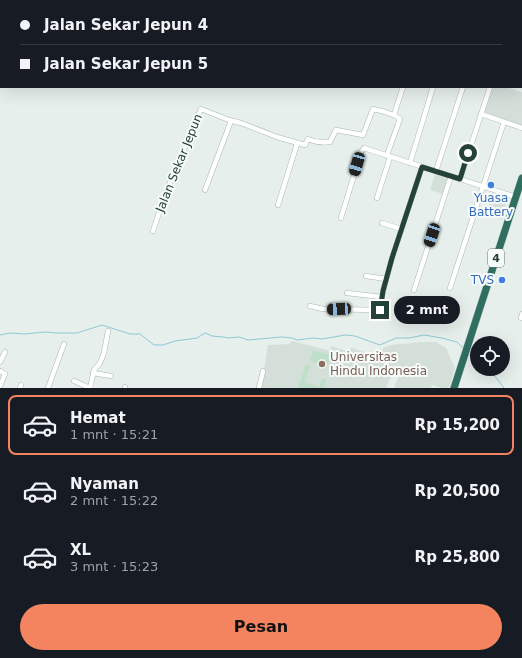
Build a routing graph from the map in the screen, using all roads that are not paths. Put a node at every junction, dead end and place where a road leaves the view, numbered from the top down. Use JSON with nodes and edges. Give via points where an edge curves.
{"nodes":[{"id":1,"x":402,"y":88,"type":"edge"},
{"id":2,"x":433,"y":88,"type":"edge"},
{"id":3,"x":463,"y":88,"type":"edge"},
{"id":4,"x":488,"y":88,"type":"edge"},
{"id":5,"x":481,"y":114,"type":"junction"},
{"id":6,"x":394,"y":115,"type":"junction"},
{"id":7,"x":231,"y":121,"type":"junction"},
{"id":8,"x":504,"y":122,"type":"junction"},
{"id":9,"x":522,"y":128,"type":"edge"},
{"id":10,"x":297,"y":144,"type":"junction"},
{"id":11,"x":389,"y":156,"type":"junction"},
{"id":12,"x":410,"y":163,"type":"junction"},
{"id":13,"x":422,"y":167,"type":"junction"},
{"id":14,"x":436,"y":172,"type":"junction"},
{"id":15,"x":451,"y":176,"type":"junction"},
{"id":16,"x":522,"y":178,"type":"edge"},
{"id":17,"x":460,"y":179,"type":"junction"},
{"id":18,"x":483,"y":186,"type":"junction"},
{"id":19,"x":205,"y":190,"type":"dead end"},
{"id":20,"x":516,"y":197,"type":"junction"},
{"id":21,"x":377,"y":198,"type":"dead end"},
{"id":22,"x":278,"y":205,"type":"dead end"},
{"id":23,"x":341,"y":218,"type":"dead end"},
{"id":24,"x":382,"y":223,"type":"dead end"},
{"id":25,"x":401,"y":229,"type":"junction"},
{"id":26,"x":153,"y":231,"type":"dead end"},
{"id":27,"x":366,"y":276,"type":"dead end"},
{"id":28,"x":386,"y":279,"type":"junction"},
{"id":29,"x":450,"y":288,"type":"dead end"},
{"id":30,"x":414,"y":290,"type":"dead end"},
{"id":31,"x":347,"y":293,"type":"dead end"},
{"id":32,"x":382,"y":297,"type":"junction"},
{"id":33,"x":310,"y":306,"type":"dead end"},
{"id":34,"x":108,"y":331,"type":"dead end"},
{"id":35,"x":64,"y":344,"type":"dead end"},
{"id":36,"x":5,"y":352,"type":"dead end"},
{"id":37,"x":0,"y":362,"type":"edge"},
{"id":38,"x":0,"y":371,"type":"edge"},
{"id":39,"x":263,"y":371,"type":"dead end"},
{"id":40,"x":93,"y":373,"type":"junction"},
{"id":41,"x":111,"y":376,"type":"dead end"},
{"id":42,"x":74,"y":381,"type":"dead end"},
{"id":43,"x":0,"y":386,"type":"edge"},
{"id":44,"x":48,"y":388,"type":"edge"},
{"id":45,"x":90,"y":388,"type":"edge"},
{"id":46,"x":259,"y":388,"type":"edge"},
{"id":47,"x":454,"y":388,"type":"edge"}],
"edges":[{"from":1,"to":6,"type":"street"},
{"from":2,"to":12,"type":"street"},
{"from":3,"to":14,"type":"street"},
{"from":4,"to":5,"type":"street"},
{"from":5,"to":8,"type":"street"},
{"from":5,"to":17,"type":"street"},
{"from":6,"to":10,"type":"street","via":[[372,108],[363,135],[336,130],[329,142],[308,139],[305,145]]},
{"from":6,"to":11,"type":"street","via":[[400,119]]},
{"from":7,"to":10,"type":"street","name":"Jalan Sekar Jepun"},
{"from":7,"to":19,"type":"street"},
{"from":7,"to":26,"type":"street","name":"Jalan Sekar Jepun","via":[[201,109],[166,192]]},
{"from":8,"to":9,"type":"street"},
{"from":8,"to":18,"type":"street"},
{"from":10,"to":22,"type":"street"},
{"from":11,"to":12,"type":"street"},
{"from":11,"to":21,"type":"street"},
{"from":11,"to":23,"type":"street","via":[[362,149]]},
{"from":12,"to":13,"type":"street"},
{"from":13,"to":14,"type":"street"},
{"from":13,"to":25,"type":"street"},
{"from":14,"to":15,"type":"street"},
{"from":15,"to":17,"type":"street"},
{"from":15,"to":30,"type":"street"},
{"from":16,"to":20,"type":"highway","number":"4"},
{"from":17,"to":18,"type":"street"},
{"from":18,"to":20,"type":"street"},
{"from":18,"to":29,"type":"street"},
{"from":20,"to":47,"type":"highway","number":"4"},
{"from":24,"to":25,"type":"street"},
{"from":25,"to":28,"type":"street"},
{"from":27,"to":28,"type":"street"},
{"from":28,"to":32,"type":"street"},
{"from":31,"to":32,"type":"street"},
{"from":32,"to":33,"type":"street","via":[[380,310],[323,309]]},
{"from":34,"to":40,"type":"street","via":[[104,353]]},
{"from":35,"to":44,"type":"street"},
{"from":36,"to":37,"type":"street"},
{"from":38,"to":43,"type":"street","via":[[5,374]]},
{"from":39,"to":46,"type":"street"},
{"from":40,"to":41,"type":"street"},
{"from":40,"to":45,"type":"street"},
{"from":42,"to":45,"type":"street"}]}
